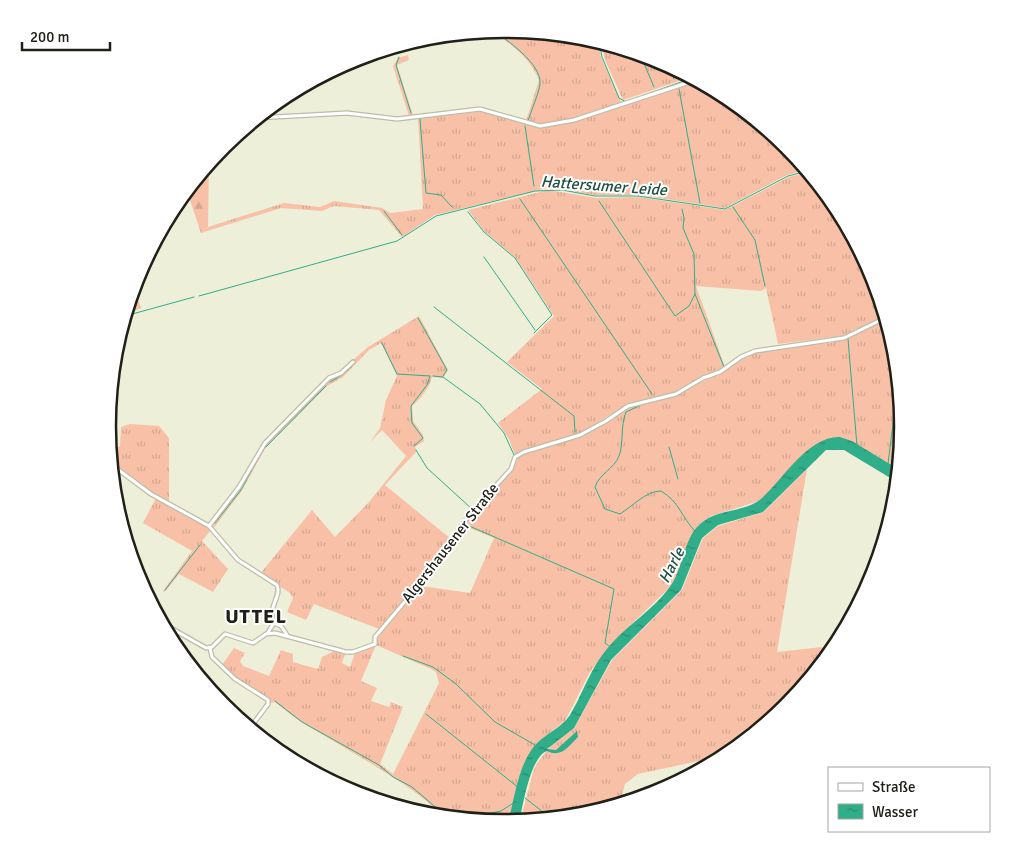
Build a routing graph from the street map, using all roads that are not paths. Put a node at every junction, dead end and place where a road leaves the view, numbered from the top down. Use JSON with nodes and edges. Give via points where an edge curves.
{"nodes":[{"id":1,"x":686,"y":83,"type":"edge"},
{"id":2,"x":269,"y":117,"type":"edge"},
{"id":3,"x":879,"y":321,"type":"edge"},
{"id":4,"x":353,"y":362,"type":"dead end"},
{"id":5,"x":119,"y":470,"type":"edge"},
{"id":6,"x":209,"y":526,"type":"junction"},
{"id":7,"x":274,"y":623,"type":"junction"},
{"id":8,"x":175,"y":631,"type":"edge"},
{"id":9,"x":266,"y":634,"type":"junction"},
{"id":10,"x":287,"y":636,"type":"junction"},
{"id":11,"x":210,"y":648,"type":"junction"},
{"id":12,"x":254,"y":722,"type":"edge"}],
"edges":[{"from":1,"to":2,"type":"street","via":[[574,120],[540,126],[480,109],[397,119],[347,113]]},
{"from":3,"to":10,"type":"street","name":"Algershausener Straße","via":[[844,338],[755,351],[676,394],[628,406],[580,435],[524,452],[515,457],[511,469],[469,515],[434,567],[375,637],[375,644],[346,652]]},
{"from":4,"to":6,"type":"street","via":[[329,378],[265,442],[240,487]]},
{"from":5,"to":6,"type":"street","via":[[151,494]]},
{"from":6,"to":7,"type":"street","via":[[238,560],[278,586],[270,611]]},
{"from":7,"to":9,"type":"street"},
{"from":7,"to":10,"type":"street","via":[[281,626]]},
{"from":8,"to":11,"type":"street"},
{"from":9,"to":10,"type":"street","name":"Algershausener Straße"},
{"from":9,"to":11,"type":"street","name":"Algershausener Straße","via":[[253,643],[224,634]]},
{"from":11,"to":12,"type":"street","via":[[212,657],[235,679],[268,700]]}]}
